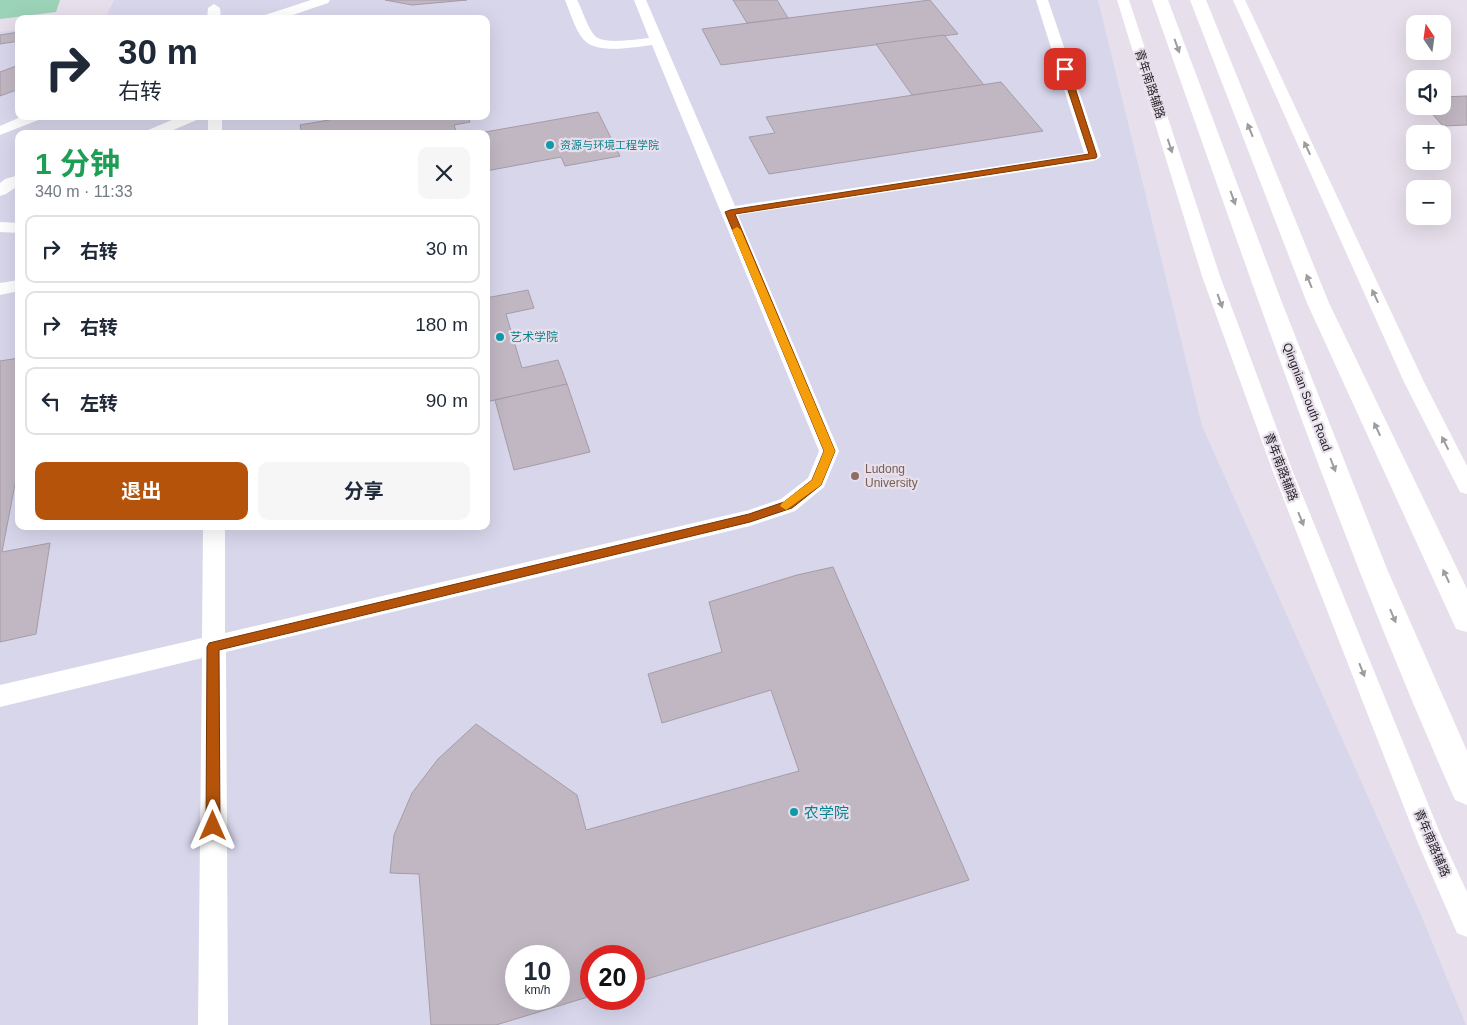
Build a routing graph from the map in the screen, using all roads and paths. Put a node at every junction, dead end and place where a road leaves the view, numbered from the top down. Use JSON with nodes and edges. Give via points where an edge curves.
{"nodes":[{"id":1,"x":324,"y":0,"type":"edge"},
{"id":2,"x":571,"y":0,"type":"edge"},
{"id":3,"x":640,"y":0,"type":"edge"},
{"id":4,"x":1042,"y":0,"type":"edge"},
{"id":5,"x":1123,"y":0,"type":"edge"},
{"id":6,"x":1160,"y":0,"type":"edge"},
{"id":7,"x":1198,"y":0,"type":"edge"},
{"id":8,"x":1238,"y":0,"type":"edge"},
{"id":9,"x":279,"y":15,"type":"edge"},
{"id":10,"x":657,"y":41,"type":"junction"},
{"id":11,"x":26,"y":120,"type":"edge"},
{"id":12,"x":184,"y":120,"type":"edge"},
{"id":13,"x":161,"y":130,"type":"edge"},
{"id":14,"x":0,"y":131,"type":"edge"},
{"id":15,"x":15,"y":181,"type":"edge"},
{"id":16,"x":0,"y":191,"type":"edge"},
{"id":17,"x":730,"y":212,"type":"junction"},
{"id":18,"x":0,"y":227,"type":"edge"},
{"id":19,"x":15,"y":228,"type":"edge"},
{"id":20,"x":15,"y":286,"type":"edge"},
{"id":21,"x":0,"y":289,"type":"edge"},
{"id":22,"x":1467,"y":486,"type":"edge"},
{"id":23,"x":214,"y":530,"type":"edge"},
{"id":24,"x":1467,"y":620,"type":"edge"},
{"id":25,"x":213,"y":647,"type":"junction"},
{"id":26,"x":0,"y":696,"type":"edge"},
{"id":27,"x":1467,"y":789,"type":"edge"},
{"id":28,"x":1467,"y":923,"type":"edge"},
{"id":29,"x":213,"y":1025,"type":"edge"}],
"edges":[{"from":1,"to":9,"type":"lane"},
{"from":2,"to":10,"type":"lane","via":[[589,38],[597,43],[613,45]]},
{"from":3,"to":10,"type":"lane"},
{"from":4,"to":17,"type":"lane","via":[[1093,156]]},
{"from":5,"to":28,"type":"lane","name":"青年南路辅路","one_way":true,"via":[[1211,276],[1282,472],[1431,843]]},
{"from":6,"to":27,"type":"main road","name":"Qingnian South Road","one_way":true,"via":[[1373,569]]},
{"from":24,"to":7,"type":"main road","one_way":true,"via":[[1318,303]]},
{"from":22,"to":8,"type":"lane","one_way":true,"via":[[1414,382]]},
{"from":10,"to":17,"type":"lane"},
{"from":11,"to":14,"type":"lane"},
{"from":12,"to":13,"type":"lane"},
{"from":15,"to":16,"type":"lane"},
{"from":17,"to":25,"type":"lane","via":[[829,451],[817,482],[788,505],[750,518]]},
{"from":18,"to":19,"type":"lane"},
{"from":20,"to":21,"type":"lane"},
{"from":23,"to":25,"type":"lane"},
{"from":25,"to":26,"type":"lane"},
{"from":25,"to":29,"type":"lane"}]}
